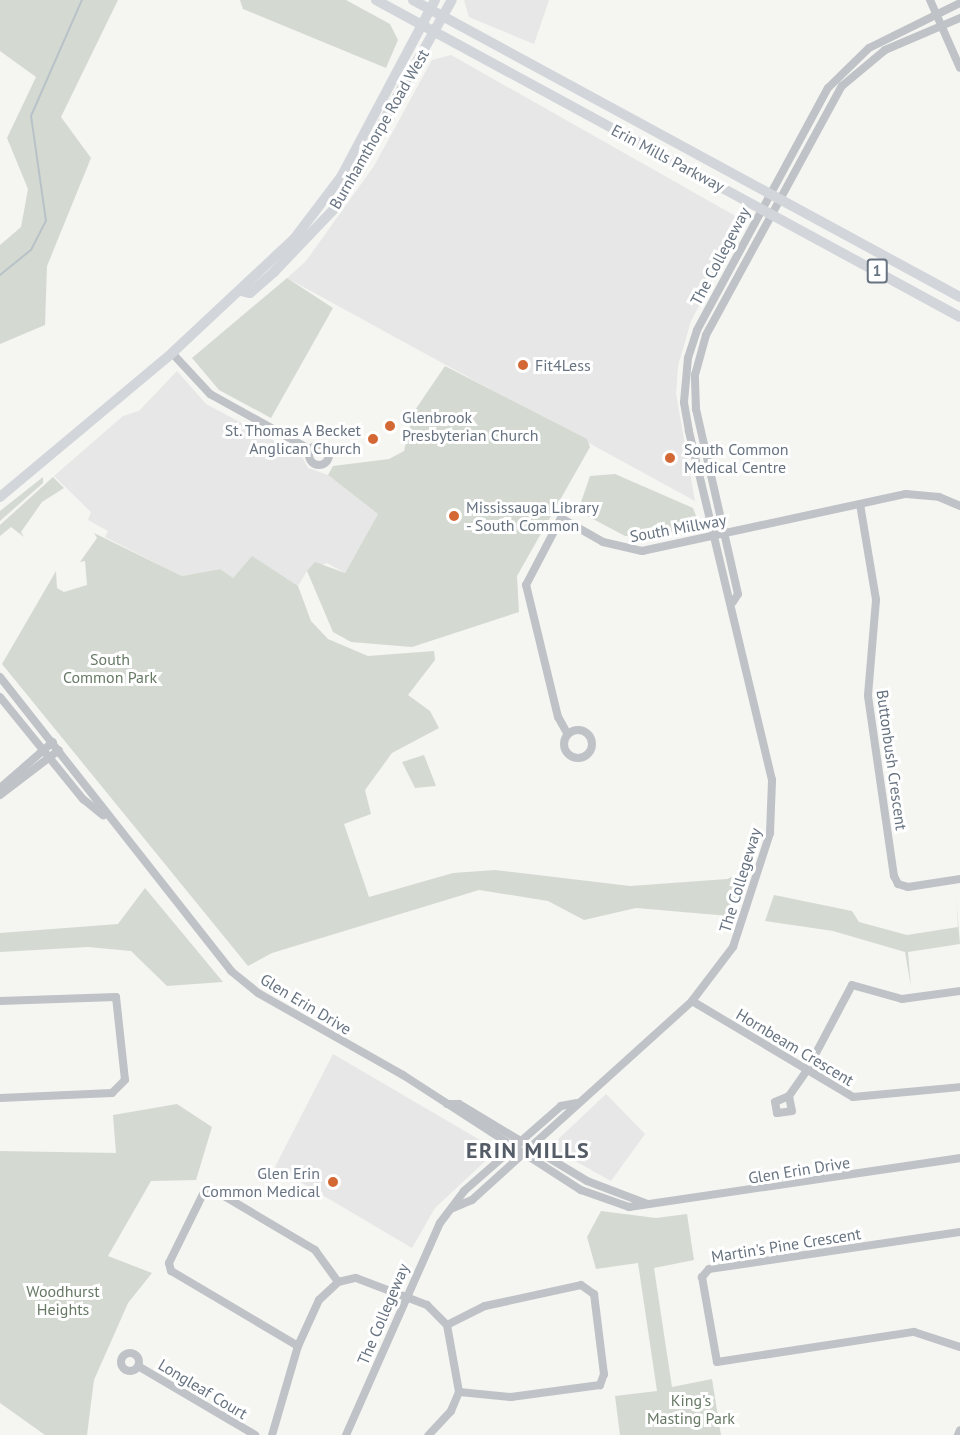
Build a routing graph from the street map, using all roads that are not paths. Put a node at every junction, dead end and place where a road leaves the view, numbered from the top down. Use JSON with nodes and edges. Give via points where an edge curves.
{"nodes":[{"id":1,"x":376,"y":0,"type":"edge"},
{"id":2,"x":413,"y":0,"type":"edge"},
{"id":3,"x":452,"y":0,"type":"edge"},
{"id":4,"x":930,"y":0,"type":"edge"},
{"id":5,"x":960,"y":3,"type":"edge"},
{"id":6,"x":433,"y":5,"type":"edge"},
{"id":7,"x":936,"y":14,"type":"junction"},
{"id":8,"x":443,"y":16,"type":"junction"},
{"id":9,"x":960,"y":18,"type":"edge"},
{"id":10,"x":422,"y":25,"type":"junction"},
{"id":11,"x":941,"y":26,"type":"junction"},
{"id":12,"x":434,"y":32,"type":"junction"},
{"id":13,"x":960,"y":68,"type":"edge"},
{"id":14,"x":774,"y":196,"type":"junction"},
{"id":15,"x":766,"y":212,"type":"junction"},
{"id":16,"x":241,"y":291,"type":"junction"},
{"id":17,"x":960,"y":297,"type":"edge"},
{"id":18,"x":960,"y":316,"type":"edge"},
{"id":19,"x":172,"y":353,"type":"junction"},
{"id":20,"x":311,"y":450,"type":"dead end"},
{"id":21,"x":0,"y":497,"type":"edge"},
{"id":22,"x":860,"y":504,"type":"junction"},
{"id":23,"x":960,"y":506,"type":"edge"},
{"id":24,"x":725,"y":534,"type":"junction"},
{"id":25,"x":713,"y":537,"type":"junction"},
{"id":26,"x":733,"y":602,"type":"junction"},
{"id":27,"x":0,"y":677,"type":"edge"},
{"id":28,"x":0,"y":697,"type":"edge"},
{"id":29,"x":567,"y":733,"type":"dead end"},
{"id":30,"x":53,"y":742,"type":"junction"},
{"id":31,"x":44,"y":750,"type":"junction"},
{"id":32,"x":59,"y":750,"type":"junction"},
{"id":33,"x":50,"y":758,"type":"junction"},
{"id":34,"x":0,"y":788,"type":"edge"},
{"id":35,"x":0,"y":795,"type":"edge"},
{"id":36,"x":106,"y":817,"type":"junction"},
{"id":37,"x":960,"y":879,"type":"edge"},
{"id":38,"x":960,"y":991,"type":"edge"},
{"id":39,"x":0,"y":1001,"type":"edge"},
{"id":40,"x":692,"y":1002,"type":"junction"},
{"id":41,"x":807,"y":1070,"type":"junction"},
{"id":42,"x":960,"y":1087,"type":"edge"},
{"id":43,"x":789,"y":1096,"type":"dead end"},
{"id":44,"x":0,"y":1098,"type":"edge"},
{"id":45,"x":576,"y":1103,"type":"junction"},
{"id":46,"x":447,"y":1104,"type":"junction"},
{"id":47,"x":522,"y":1140,"type":"junction"},
{"id":48,"x":533,"y":1147,"type":"junction"},
{"id":49,"x":512,"y":1149,"type":"junction"},
{"id":50,"x":522,"y":1156,"type":"junction"},
{"id":51,"x":958,"y":1159,"type":"edge"},
{"id":52,"x":648,"y":1204,"type":"junction"},
{"id":53,"x":453,"y":1208,"type":"junction"},
{"id":54,"x":960,"y":1232,"type":"edge"},
{"id":55,"x":338,"y":1282,"type":"junction"},
{"id":56,"x":406,"y":1296,"type":"junction"},
{"id":57,"x":447,"y":1325,"type":"junction"},
{"id":58,"x":298,"y":1347,"type":"junction"},
{"id":59,"x":960,"y":1347,"type":"edge"},
{"id":60,"x":138,"y":1366,"type":"dead end"},
{"id":61,"x":459,"y":1392,"type":"junction"},
{"id":62,"x":960,"y":1430,"type":"edge"},
{"id":63,"x":255,"y":1435,"type":"edge"},
{"id":64,"x":272,"y":1435,"type":"edge"},
{"id":65,"x":346,"y":1435,"type":"edge"},
{"id":66,"x":429,"y":1435,"type":"edge"},
{"id":67,"x":958,"y":1435,"type":"edge"}],
"edges":[{"from":1,"to":10,"type":"main road","name":"Erin Mills Parkway","number":"1"},
{"from":2,"to":6,"type":"main road","name":"Erin Mills Parkway","number":"1"},
{"from":3,"to":8,"type":"main road","name":"Burnhamthorpe Road West"},
{"from":4,"to":7,"type":"street"},
{"from":5,"to":7,"type":"street","name":"The Collegeway"},
{"from":6,"to":8,"type":"main road","name":"Erin Mills Parkway","number":"1"},
{"from":6,"to":10,"type":"main road","name":"Burnhamthorpe Road West"},
{"from":7,"to":11,"type":"street"},
{"from":7,"to":14,"type":"street","name":"The Collegeway","via":[[869,48],[836,79]]},
{"from":8,"to":12,"type":"main road","name":"Burnhamthorpe Road West"},
{"from":8,"to":14,"type":"main road","name":"Erin Mills Parkway","number":"1"},
{"from":9,"to":11,"type":"street","name":"The Collegeway"},
{"from":10,"to":12,"type":"main road","name":"Erin Mills Parkway","number":"1"},
{"from":10,"to":16,"type":"main road","name":"Burnhamthorpe Road West","via":[[331,193]]},
{"from":11,"to":13,"type":"street"},
{"from":11,"to":14,"type":"street","name":"The Collegeway","via":[[878,54],[842,86]]},
{"from":12,"to":15,"type":"main road","name":"Erin Mills Parkway","number":"1"},
{"from":12,"to":16,"type":"main road","name":"Burnhamthorpe Road West","via":[[333,210],[274,272],[250,293]]},
{"from":14,"to":15,"type":"street","name":"The Collegeway"},
{"from":14,"to":17,"type":"main road","name":"Erin Mills Parkway","number":"1"},
{"from":15,"to":18,"type":"main road","name":"Erin Mills Parkway","number":"1"},
{"from":15,"to":24,"type":"street","name":"The Collegeway","via":[[706,335],[695,375],[696,409]]},
{"from":15,"to":25,"type":"street","name":"The Collegeway","via":[[696,330],[686,369],[684,402]]},
{"from":16,"to":19,"type":"main road","name":"Burnhamthorpe Road West"},
{"from":19,"to":20,"type":"street","via":[[219,400]]},
{"from":19,"to":21,"type":"main road","name":"Burnhamthorpe Road West"},
{"from":22,"to":23,"type":"street","name":"South Millway","via":[[915,494]]},
{"from":22,"to":24,"type":"street","name":"South Millway"},
{"from":22,"to":37,"type":"street","name":"Buttonbush Crescent","via":[[876,600],[868,696],[894,876],[898,884],[908,887]]},
{"from":24,"to":25,"type":"street","name":"South Millway"},
{"from":24,"to":26,"type":"street","name":"The Collegeway","via":[[738,594]]},
{"from":25,"to":26,"type":"street","name":"The Collegeway","via":[[726,597]]},
{"from":25,"to":29,"type":"street","name":"South Millway","via":[[625,552],[561,518],[526,585],[558,717]]},
{"from":26,"to":40,"type":"street","name":"The Collegeway","via":[[770,763],[772,816],[734,947]]},
{"from":27,"to":30,"type":"street","name":"Glen Erin Drive"},
{"from":28,"to":31,"type":"street","name":"Glen Erin Drive"},
{"from":30,"to":31,"type":"street"},
{"from":30,"to":32,"type":"street","name":"Glen Erin Drive"},
{"from":31,"to":33,"type":"street","name":"Glen Erin Drive"},
{"from":31,"to":34,"type":"street"},
{"from":32,"to":33,"type":"street"},
{"from":32,"to":36,"type":"street","name":"Glen Erin Drive"},
{"from":33,"to":35,"type":"street"},
{"from":33,"to":36,"type":"street","name":"Glen Erin Drive"},
{"from":36,"to":46,"type":"street","name":"Glen Erin Drive","via":[[231,971],[258,993]]},
{"from":38,"to":41,"type":"street","via":[[902,999],[852,985]]},
{"from":39,"to":44,"type":"street","via":[[117,998],[125,1080],[114,1093]]},
{"from":40,"to":41,"type":"street","name":"Hornbeam Crescent"},
{"from":40,"to":45,"type":"street","name":"The Collegeway"},
{"from":41,"to":42,"type":"street","name":"Hornbeam Crescent","via":[[854,1097],[869,1099]]},
{"from":41,"to":43,"type":"street"},
{"from":45,"to":47,"type":"street","name":"The Collegeway","via":[[561,1106]]},
{"from":45,"to":48,"type":"street","name":"The Collegeway"},
{"from":46,"to":47,"type":"street","name":"Glen Erin Drive","via":[[459,1104]]},
{"from":46,"to":49,"type":"street","name":"Glen Erin Drive"},
{"from":47,"to":48,"type":"street","name":"Glen Erin Drive"},
{"from":47,"to":49,"type":"street","name":"The Collegeway"},
{"from":48,"to":50,"type":"street","name":"The Collegeway"},
{"from":48,"to":52,"type":"street","name":"Glen Erin Drive","via":[[587,1181]]},
{"from":49,"to":50,"type":"street","name":"Glen Erin Drive"},
{"from":49,"to":53,"type":"street","name":"The Collegeway","via":[[464,1191]]},
{"from":50,"to":52,"type":"street","name":"Glen Erin Drive","via":[[615,1205]]},
{"from":50,"to":53,"type":"street","name":"The Collegeway","via":[[472,1200]]},
{"from":51,"to":52,"type":"street","name":"Glen Erin Drive"},
{"from":53,"to":56,"type":"street","name":"The Collegeway","via":[[428,1245]]},
{"from":54,"to":59,"type":"street","name":"Martin's Pine Crescent","via":[[709,1269],[702,1277],[717,1362],[914,1332]]},
{"from":55,"to":56,"type":"street","via":[[370,1280]]},
{"from":55,"to":58,"type":"street","via":[[319,1300]]},
{"from":55,"to":58,"type":"street","via":[[315,1250],[219,1193],[203,1194],[169,1263],[174,1276]]},
{"from":56,"to":57,"type":"street","via":[[431,1308]]},
{"from":56,"to":65,"type":"street","name":"The Collegeway"},
{"from":57,"to":61,"type":"street"},
{"from":57,"to":61,"type":"street","via":[[485,1306],[581,1285],[594,1294],[604,1374],[600,1385],[511,1397]]},
{"from":58,"to":64,"type":"street"},
{"from":60,"to":63,"type":"street","name":"Longleaf Court"},
{"from":61,"to":66,"type":"street","via":[[451,1411]]},
{"from":62,"to":67,"type":"street"}]}
